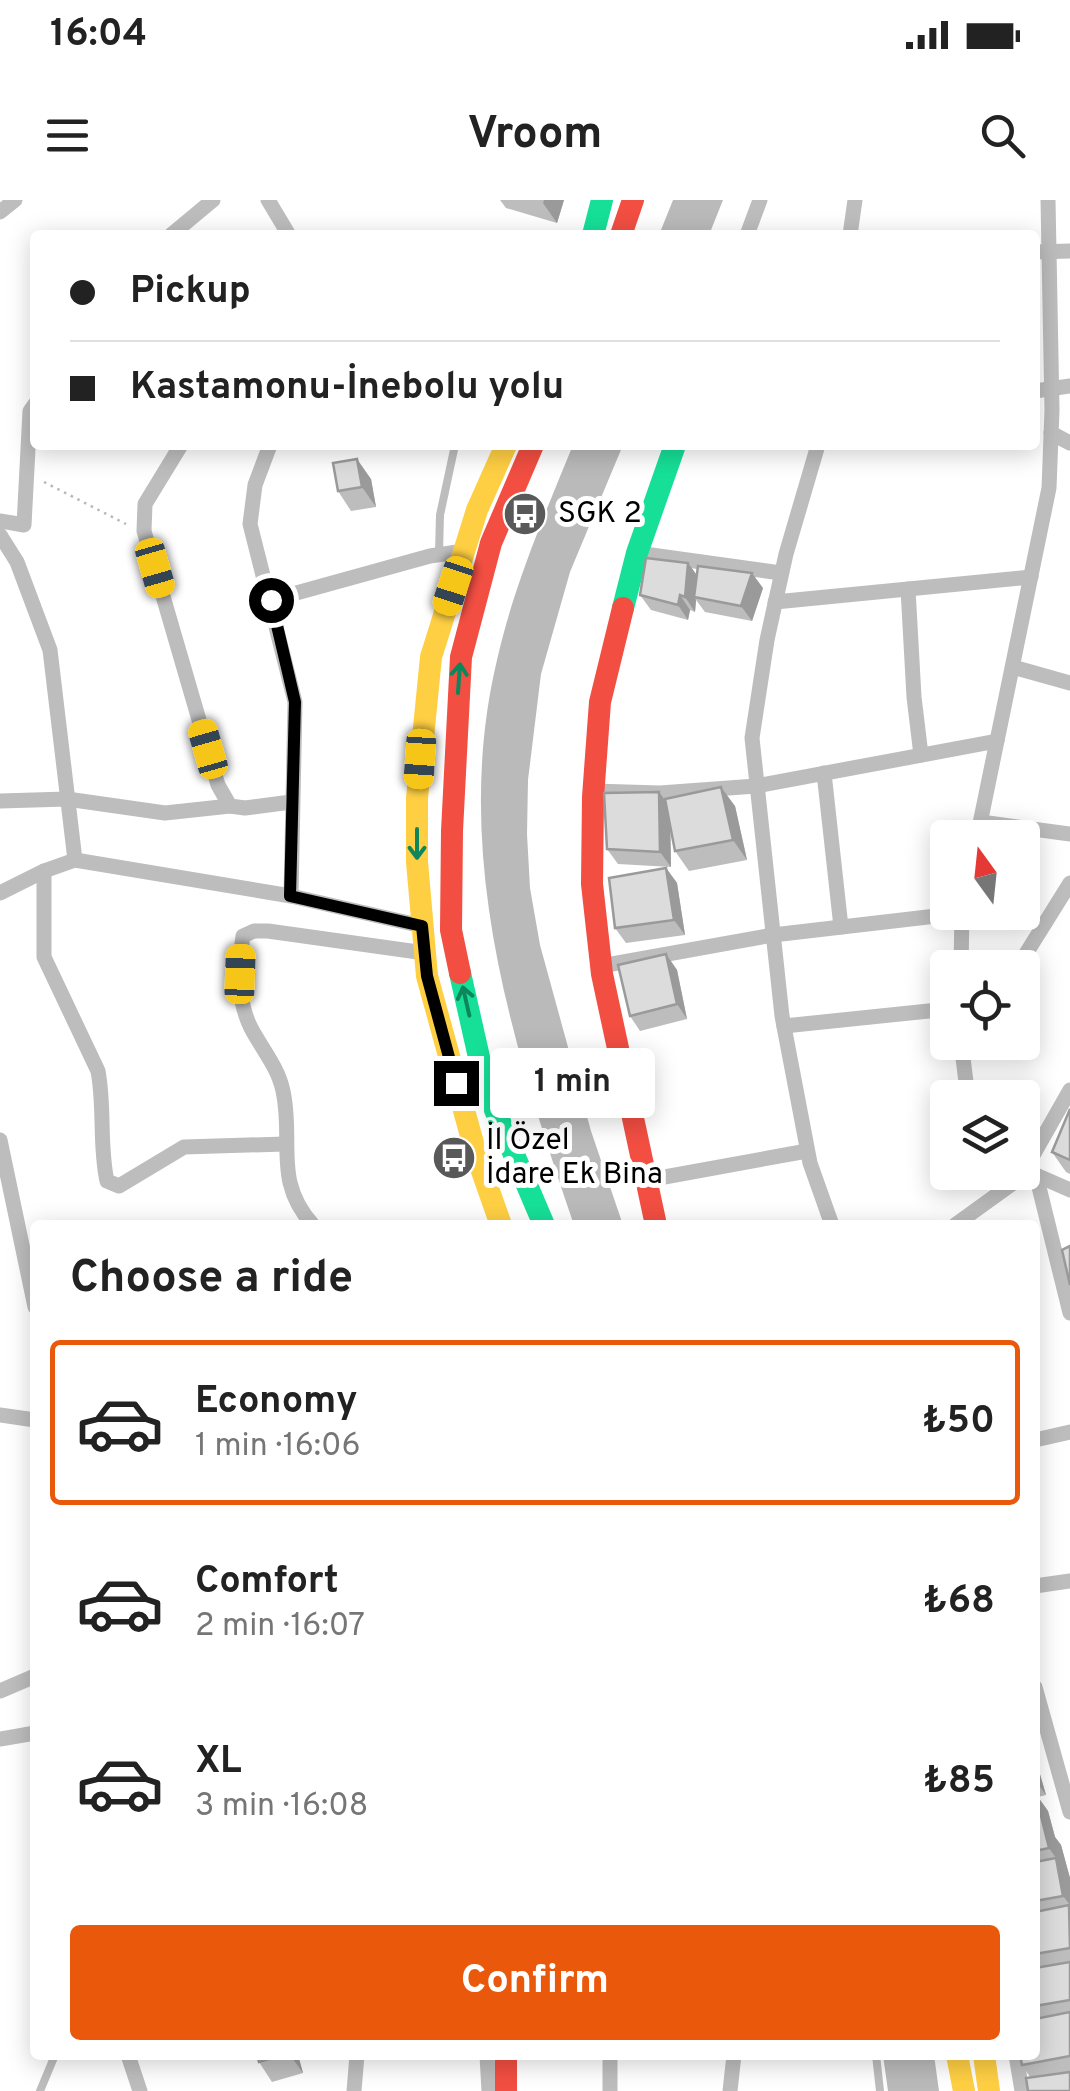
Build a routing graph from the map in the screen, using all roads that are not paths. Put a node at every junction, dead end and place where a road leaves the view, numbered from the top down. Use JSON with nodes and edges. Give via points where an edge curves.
{"nodes":[{"id":1,"x":15,"y":200,"type":"edge"},
{"id":2,"x":213,"y":200,"type":"edge"},
{"id":3,"x":268,"y":200,"type":"edge"},
{"id":4,"x":602,"y":200,"type":"edge"},
{"id":5,"x":632,"y":200,"type":"edge"},
{"id":6,"x":760,"y":200,"type":"edge"},
{"id":7,"x":855,"y":200,"type":"edge"},
{"id":8,"x":1048,"y":200,"type":"edge"},
{"id":9,"x":0,"y":212,"type":"edge"},
{"id":10,"x":177,"y":230,"type":"edge"},
{"id":11,"x":286,"y":230,"type":"edge"},
{"id":12,"x":595,"y":230,"type":"edge"},
{"id":13,"x":622,"y":230,"type":"edge"},
{"id":14,"x":750,"y":230,"type":"edge"},
{"id":15,"x":851,"y":230,"type":"edge"},
{"id":16,"x":1070,"y":250,"type":"edge"},
{"id":17,"x":1042,"y":252,"type":"edge"},
{"id":18,"x":1070,"y":386,"type":"edge"},
{"id":19,"x":1043,"y":390,"type":"edge"},
{"id":20,"x":30,"y":411,"type":"edge"},
{"id":21,"x":1051,"y":433,"type":"junction"},
{"id":22,"x":1070,"y":444,"type":"edge"},
{"id":23,"x":179,"y":450,"type":"edge"},
{"id":24,"x":268,"y":450,"type":"edge"},
{"id":25,"x":453,"y":450,"type":"edge"},
{"id":26,"x":504,"y":450,"type":"edge"},
{"id":27,"x":532,"y":450,"type":"edge"},
{"id":28,"x":673,"y":450,"type":"edge"},
{"id":29,"x":817,"y":450,"type":"edge"},
{"id":30,"x":0,"y":522,"type":"edge"},
{"id":31,"x":24,"y":525,"type":"junction"},
{"id":32,"x":0,"y":535,"type":"edge"},
{"id":33,"x":464,"y":552,"type":"junction"},
{"id":34,"x":637,"y":553,"type":"junction"},
{"id":35,"x":438,"y":555,"type":"junction"},
{"id":36,"x":16,"y":562,"type":"junction"},
{"id":37,"x":782,"y":573,"type":"junction"},
{"id":38,"x":1032,"y":577,"type":"junction"},
{"id":39,"x":908,"y":589,"type":"junction"},
{"id":40,"x":271,"y":600,"type":"junction"},
{"id":41,"x":775,"y":602,"type":"junction"},
{"id":42,"x":1012,"y":667,"type":"junction"},
{"id":43,"x":1070,"y":684,"type":"edge"},
{"id":44,"x":997,"y":741,"type":"junction"},
{"id":45,"x":920,"y":755,"type":"junction"},
{"id":46,"x":824,"y":773,"type":"junction"},
{"id":47,"x":756,"y":786,"type":"junction"},
{"id":48,"x":593,"y":791,"type":"junction"},
{"id":49,"x":67,"y":798,"type":"junction"},
{"id":50,"x":0,"y":802,"type":"edge"},
{"id":51,"x":291,"y":802,"type":"junction"},
{"id":52,"x":230,"y":806,"type":"junction"},
{"id":53,"x":981,"y":820,"type":"edge"},
{"id":54,"x":1040,"y":833,"type":"edge"},
{"id":55,"x":1070,"y":834,"type":"edge"},
{"id":56,"x":76,"y":860,"type":"junction"},
{"id":57,"x":44,"y":871,"type":"junction"},
{"id":58,"x":1070,"y":883,"type":"edge"},
{"id":59,"x":0,"y":893,"type":"edge"},
{"id":60,"x":290,"y":896,"type":"junction"},
{"id":61,"x":930,"y":917,"type":"edge"},
{"id":62,"x":422,"y":926,"type":"junction"},
{"id":63,"x":841,"y":927,"type":"junction"},
{"id":64,"x":773,"y":935,"type":"junction"},
{"id":65,"x":1029,"y":950,"type":"edge"},
{"id":66,"x":425,"y":953,"type":"junction"},
{"id":67,"x":601,"y":966,"type":"junction"},
{"id":68,"x":930,"y":1011,"type":"edge"},
{"id":69,"x":784,"y":1026,"type":"junction"},
{"id":70,"x":1070,"y":1090,"type":"edge"},
{"id":71,"x":0,"y":1140,"type":"edge"},
{"id":72,"x":285,"y":1144,"type":"junction"},
{"id":73,"x":807,"y":1151,"type":"junction"},
{"id":74,"x":1040,"y":1152,"type":"edge"},
{"id":75,"x":648,"y":1180,"type":"junction"},
{"id":76,"x":1040,"y":1181,"type":"edge"},
{"id":77,"x":1004,"y":1190,"type":"edge"},
{"id":78,"x":1034,"y":1190,"type":"edge"},
{"id":79,"x":1070,"y":1190,"type":"edge"},
{"id":80,"x":1000,"y":1192,"type":"joint"},
{"id":81,"x":540,"y":1215,"type":"edge"},
{"id":82,"x":308,"y":1220,"type":"edge"},
{"id":83,"x":499,"y":1220,"type":"edge"},
{"id":84,"x":515,"y":1220,"type":"edge"},
{"id":85,"x":655,"y":1220,"type":"edge"},
{"id":86,"x":830,"y":1220,"type":"edge"},
{"id":87,"x":963,"y":1220,"type":"edge"},
{"id":88,"x":1064,"y":1256,"type":"edge"},
{"id":89,"x":30,"y":1282,"type":"edge"},
{"id":90,"x":1070,"y":1313,"type":"edge"},
{"id":91,"x":0,"y":1415,"type":"edge"},
{"id":92,"x":30,"y":1419,"type":"edge"},
{"id":93,"x":1070,"y":1432,"type":"edge"},
{"id":94,"x":1040,"y":1439,"type":"edge"},
{"id":95,"x":1070,"y":1581,"type":"edge"},
{"id":96,"x":1040,"y":1585,"type":"edge"},
{"id":97,"x":30,"y":1678,"type":"edge"},
{"id":98,"x":0,"y":1691,"type":"edge"},
{"id":99,"x":1040,"y":1714,"type":"edge"},
{"id":100,"x":30,"y":1734,"type":"edge"},
{"id":101,"x":0,"y":1739,"type":"edge"},
{"id":102,"x":1070,"y":1812,"type":"edge"},
{"id":103,"x":53,"y":2060,"type":"edge"},
{"id":104,"x":130,"y":2060,"type":"edge"},
{"id":105,"x":357,"y":2060,"type":"edge"},
{"id":106,"x":487,"y":2060,"type":"edge"},
{"id":107,"x":506,"y":2060,"type":"edge"},
{"id":108,"x":612,"y":2060,"type":"edge"},
{"id":109,"x":733,"y":2060,"type":"edge"},
{"id":110,"x":877,"y":2060,"type":"edge"},
{"id":111,"x":958,"y":2060,"type":"edge"},
{"id":112,"x":985,"y":2060,"type":"edge"},
{"id":113,"x":1017,"y":2060,"type":"edge"},
{"id":114,"x":40,"y":2091,"type":"edge"},
{"id":115,"x":140,"y":2091,"type":"edge"},
{"id":116,"x":354,"y":2091,"type":"edge"},
{"id":117,"x":489,"y":2091,"type":"edge"},
{"id":118,"x":506,"y":2091,"type":"edge"},
{"id":119,"x":610,"y":2091,"type":"edge"},
{"id":120,"x":730,"y":2091,"type":"edge"},
{"id":121,"x":880,"y":2091,"type":"edge"},
{"id":122,"x":964,"y":2091,"type":"edge"},
{"id":123,"x":989,"y":2091,"type":"edge"},
{"id":124,"x":1022,"y":2091,"type":"edge"}],
"edges":[{"from":1,"to":9,"type":"street"},
{"from":2,"to":10,"type":"street"},
{"from":3,"to":11,"type":"street"},
{"from":4,"to":12,"type":"main road"},
{"from":5,"to":13,"type":"main road"},
{"from":6,"to":14,"type":"street"},
{"from":7,"to":15,"type":"street"},
{"from":8,"to":17,"type":"street"},
{"from":16,"to":17,"type":"street"},
{"from":17,"to":19,"type":"street"},
{"from":18,"to":19,"type":"street"},
{"from":19,"to":21,"type":"street"},
{"from":20,"to":31,"type":"street"},
{"from":21,"to":22,"type":"street"},
{"from":21,"to":38,"type":"street","via":[[1049,488]]},
{"from":23,"to":52,"type":"street","via":[[145,504],[144,531],[218,785]]},
{"from":24,"to":40,"type":"street","via":[[250,524]]},
{"from":25,"to":35,"type":"lane"},
{"from":26,"to":33,"type":"main road"},
{"from":81,"to":27,"type":"main road","one_way":true,"via":[[481,1066],[452,930],[461,657],[491,543]]},
{"from":28,"to":34,"type":"main road"},
{"from":29,"to":37,"type":"street"},
{"from":30,"to":31,"type":"street"},
{"from":31,"to":36,"type":"street"},
{"from":32,"to":36,"type":"street"},
{"from":33,"to":35,"type":"street"},
{"from":33,"to":62,"type":"main road","one_way":true,"via":[[431,657],[423,721],[416,862]]},
{"from":34,"to":37,"type":"street"},
{"from":34,"to":48,"type":"main road","via":[[600,702]]},
{"from":35,"to":40,"type":"street"},
{"from":36,"to":49,"type":"street","via":[[50,650]]},
{"from":37,"to":41,"type":"street"},
{"from":38,"to":39,"type":"street"},
{"from":38,"to":42,"type":"street"},
{"from":39,"to":41,"type":"street"},
{"from":39,"to":45,"type":"street"},
{"from":40,"to":51,"type":"street","via":[[295,702]]},
{"from":41,"to":47,"type":"street","via":[[754,713]]},
{"from":42,"to":43,"type":"street"},
{"from":42,"to":44,"type":"street"},
{"from":44,"to":45,"type":"street"},
{"from":44,"to":53,"type":"street"},
{"from":45,"to":46,"type":"street"},
{"from":46,"to":47,"type":"street"},
{"from":46,"to":63,"type":"street"},
{"from":47,"to":48,"type":"street"},
{"from":47,"to":64,"type":"street"},
{"from":48,"to":67,"type":"main road","via":[[592,884]]},
{"from":49,"to":50,"type":"street"},
{"from":49,"to":52,"type":"street","via":[[165,813]]},
{"from":49,"to":56,"type":"street"},
{"from":51,"to":52,"type":"street"},
{"from":51,"to":60,"type":"street"},
{"from":54,"to":55,"type":"street"},
{"from":56,"to":57,"type":"street"},
{"from":56,"to":60,"type":"street"},
{"from":57,"to":59,"type":"street"},
{"from":57,"to":72,"type":"street","via":[[44,957],[98,1071],[107,1181],[119,1186],[184,1146]]},
{"from":58,"to":65,"type":"street"},
{"from":60,"to":62,"type":"street"},
{"from":61,"to":63,"type":"street"},
{"from":62,"to":66,"type":"main road"},
{"from":63,"to":64,"type":"street"},
{"from":64,"to":67,"type":"street"},
{"from":64,"to":69,"type":"street"},
{"from":66,"to":72,"type":"street","via":[[268,931],[244,936],[240,1002],[278,1072]]},
{"from":66,"to":83,"type":"main road"},
{"from":67,"to":75,"type":"main road"},
{"from":68,"to":69,"type":"street"},
{"from":69,"to":73,"type":"street"},
{"from":70,"to":74,"type":"street"},
{"from":71,"to":89,"type":"street"},
{"from":72,"to":82,"type":"street","via":[[293,1198]]},
{"from":73,"to":75,"type":"street"},
{"from":73,"to":86,"type":"street"},
{"from":75,"to":85,"type":"main road"},
{"from":76,"to":79,"type":"street"},
{"from":77,"to":80,"type":"street"},
{"from":78,"to":88,"type":"street"},
{"from":80,"to":87,"type":"street"},
{"from":81,"to":84,"type":"main road"},
{"from":88,"to":90,"type":"street"},
{"from":91,"to":92,"type":"street"},
{"from":93,"to":94,"type":"street"},
{"from":95,"to":96,"type":"street"},
{"from":97,"to":98,"type":"street"},
{"from":99,"to":102,"type":"street"},
{"from":100,"to":101,"type":"street"},
{"from":103,"to":114,"type":"lane"},
{"from":104,"to":115,"type":"street"},
{"from":105,"to":116,"type":"street"},
{"from":106,"to":117,"type":"street"},
{"from":107,"to":118,"type":"main road"},
{"from":108,"to":119,"type":"street"},
{"from":109,"to":120,"type":"street"},
{"from":110,"to":121,"type":"lane"},
{"from":111,"to":122,"type":"main road"},
{"from":112,"to":123,"type":"main road"},
{"from":113,"to":124,"type":"street"}]}
